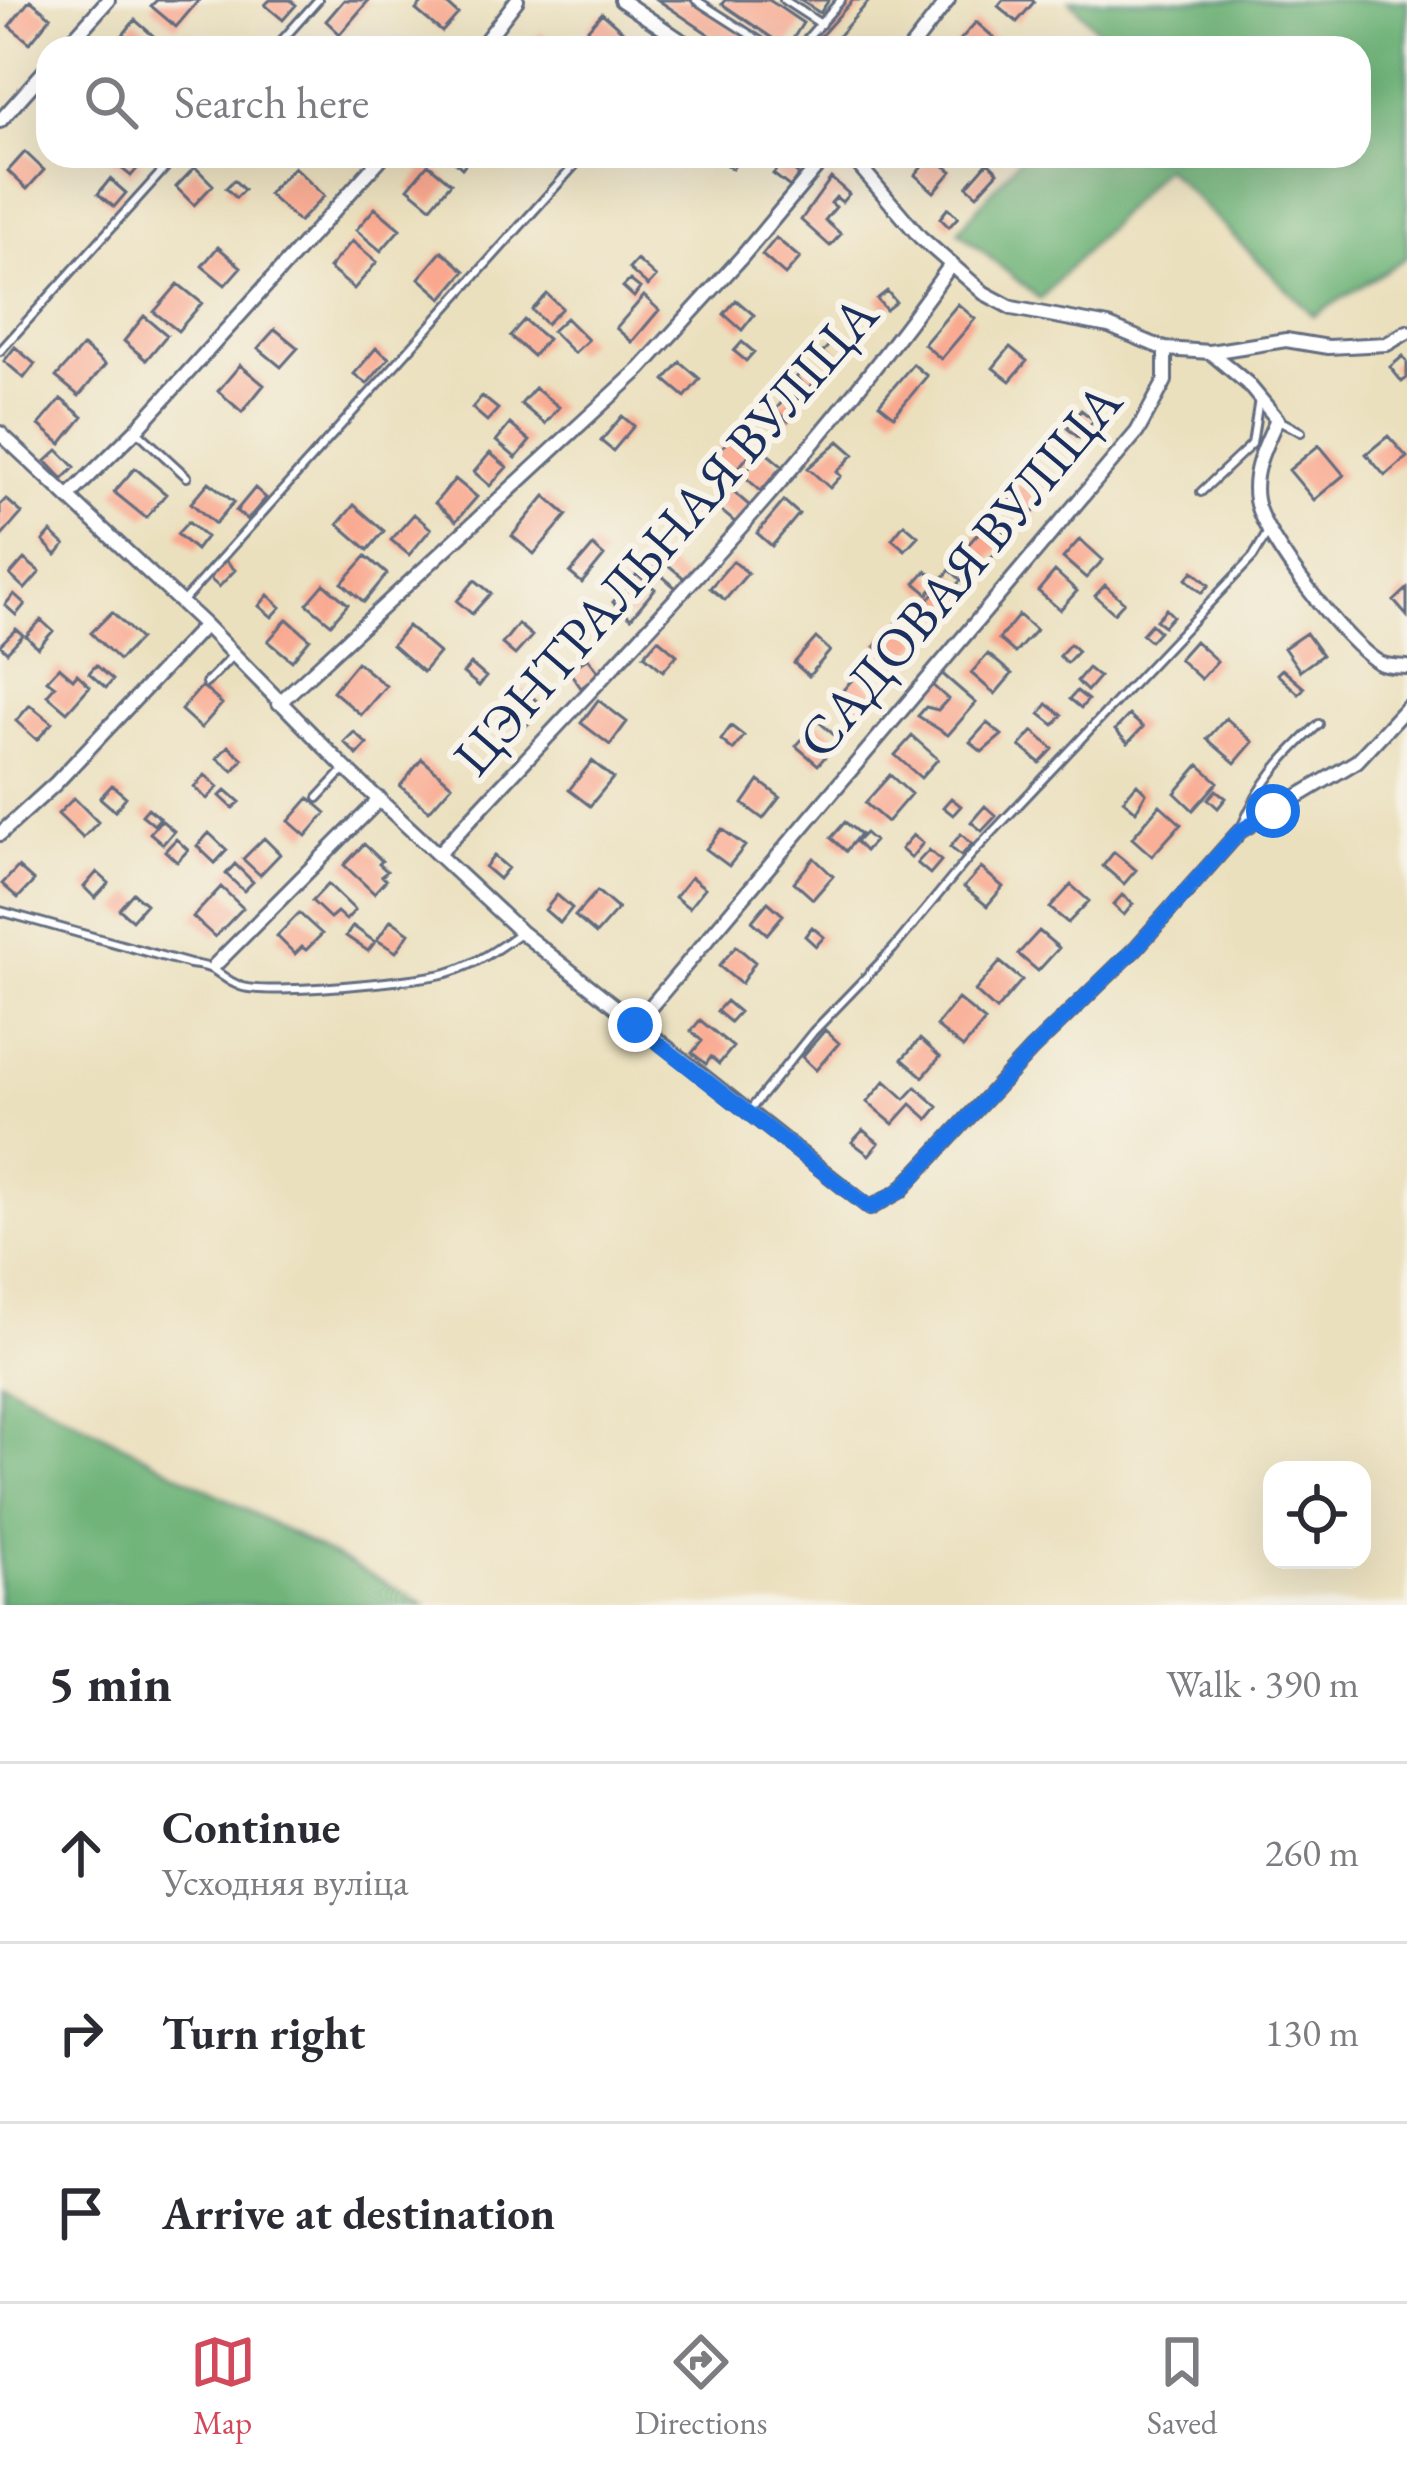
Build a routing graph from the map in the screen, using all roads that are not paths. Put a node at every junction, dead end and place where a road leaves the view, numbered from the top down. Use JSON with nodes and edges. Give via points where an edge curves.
{"nodes":[{"id":1,"x":107,"y":0,"type":"edge"},
{"id":2,"x":318,"y":0,"type":"edge"},
{"id":3,"x":517,"y":0,"type":"edge"},
{"id":4,"x":621,"y":0,"type":"edge"},
{"id":5,"x":696,"y":0,"type":"edge"},
{"id":6,"x":784,"y":0,"type":"edge"},
{"id":7,"x":841,"y":0,"type":"edge"},
{"id":8,"x":948,"y":0,"type":"edge"},
{"id":9,"x":710,"y":3,"type":"edge"},
{"id":10,"x":821,"y":24,"type":"junction"},
{"id":11,"x":76,"y":36,"type":"edge"},
{"id":12,"x":286,"y":36,"type":"edge"},
{"id":13,"x":489,"y":36,"type":"edge"},
{"id":14,"x":669,"y":36,"type":"edge"},
{"id":15,"x":755,"y":36,"type":"edge"},
{"id":16,"x":810,"y":36,"type":"edge"},
{"id":17,"x":920,"y":36,"type":"edge"},
{"id":18,"x":36,"y":80,"type":"edge"},
{"id":19,"x":0,"y":121,"type":"edge"},
{"id":20,"x":165,"y":168,"type":"edge"},
{"id":21,"x":372,"y":168,"type":"edge"},
{"id":22,"x":573,"y":168,"type":"edge"},
{"id":23,"x":816,"y":168,"type":"edge"},
{"id":24,"x":861,"y":168,"type":"edge"},
{"id":25,"x":950,"y":266,"type":"junction"},
{"id":26,"x":1407,"y":332,"type":"edge"},
{"id":27,"x":1165,"y":349,"type":"junction"},
{"id":28,"x":0,"y":351,"type":"edge"},
{"id":29,"x":1210,"y":352,"type":"junction"},
{"id":30,"x":1260,"y":396,"type":"junction"},
{"id":31,"x":1277,"y":419,"type":"junction"},
{"id":32,"x":136,"y":430,"type":"junction"},
{"id":33,"x":1301,"y":432,"type":"dead end"},
{"id":34,"x":3,"y":442,"type":"edge"},
{"id":35,"x":188,"y":477,"type":"dead end"},
{"id":36,"x":1201,"y":492,"type":"dead end"},
{"id":37,"x":68,"y":497,"type":"junction"},
{"id":38,"x":1269,"y":529,"type":"junction"},
{"id":39,"x":181,"y":604,"type":"junction"},
{"id":40,"x":205,"y":625,"type":"junction"},
{"id":41,"x":233,"y":655,"type":"junction"},
{"id":42,"x":1407,"y":667,"type":"edge"},
{"id":43,"x":206,"y":682,"type":"dead end"},
{"id":44,"x":279,"y":704,"type":"junction"},
{"id":45,"x":1407,"y":707,"type":"edge"},
{"id":46,"x":1319,"y":724,"type":"dead end"},
{"id":47,"x":345,"y":768,"type":"junction"},
{"id":48,"x":318,"y":798,"type":"dead end"},
{"id":49,"x":380,"y":799,"type":"junction"},
{"id":50,"x":1240,"y":831,"type":"junction"},
{"id":51,"x":0,"y":834,"type":"edge"},
{"id":52,"x":438,"y":854,"type":"junction"},
{"id":53,"x":0,"y":910,"type":"edge"},
{"id":54,"x":520,"y":932,"type":"junction"},
{"id":55,"x":214,"y":966,"type":"junction"},
{"id":56,"x":635,"y":1025,"type":"junction"},
{"id":57,"x":747,"y":1112,"type":"junction"}],
"edges":[{"from":1,"to":11,"type":"street"},
{"from":2,"to":12,"type":"lane"},
{"from":3,"to":13,"type":"street"},
{"from":4,"to":14,"type":"street"},
{"from":5,"to":9,"type":"lane"},
{"from":6,"to":10,"type":"lane"},
{"from":7,"to":10,"type":"lane"},
{"from":8,"to":17,"type":"street"},
{"from":9,"to":15,"type":"lane"},
{"from":10,"to":16,"type":"lane"},
{"from":18,"to":19,"type":"street"},
{"from":20,"to":28,"type":"lane"},
{"from":21,"to":32,"type":"street"},
{"from":22,"to":39,"type":"lane"},
{"from":23,"to":44,"type":"street","via":[[640,369]]},
{"from":24,"to":25,"type":"street"},
{"from":25,"to":27,"type":"street","via":[[1012,308],[1109,326]]},
{"from":25,"to":52,"type":"street","name":"ЦЭНТРАЛЬНАЯ ВУЛІЦА","via":[[883,361]]},
{"from":26,"to":29,"type":"street","name":"САДОВАЯ ВУЛІЦА","via":[[1387,344],[1286,340]]},
{"from":27,"to":29,"type":"street","name":"САДОВАЯ ВУЛІЦА"},
{"from":27,"to":56,"type":"street","name":"САДОВАЯ ВУЛІЦА","via":[[1165,381],[1137,432]]},
{"from":29,"to":30,"type":"street"},
{"from":30,"to":31,"type":"street"},
{"from":30,"to":36,"type":"lane","via":[[1252,444]]},
{"from":31,"to":33,"type":"lane"},
{"from":31,"to":38,"type":"street","via":[[1255,481]]},
{"from":32,"to":35,"type":"lane"},
{"from":32,"to":37,"type":"street"},
{"from":34,"to":37,"type":"street"},
{"from":37,"to":39,"type":"street"},
{"from":38,"to":42,"type":"street","via":[[1340,631],[1382,665]]},
{"from":38,"to":57,"type":"lane","via":[[1253,557],[1018,803]]},
{"from":39,"to":40,"type":"street"},
{"from":40,"to":41,"type":"street"},
{"from":40,"to":51,"type":"street"},
{"from":41,"to":43,"type":"lane"},
{"from":41,"to":44,"type":"street"},
{"from":44,"to":47,"type":"street"},
{"from":45,"to":50,"type":"street","via":[[1357,761]]},
{"from":46,"to":50,"type":"lane","via":[[1275,766]]},
{"from":47,"to":48,"type":"lane"},
{"from":47,"to":49,"type":"street"},
{"from":49,"to":52,"type":"street"},
{"from":49,"to":55,"type":"street"},
{"from":50,"to":57,"type":"street","via":[[900,1191],[870,1208]]},
{"from":52,"to":54,"type":"street"},
{"from":53,"to":55,"type":"lane"},
{"from":54,"to":55,"type":"lane","via":[[491,954],[414,979],[256,988]]},
{"from":54,"to":56,"type":"street"},
{"from":56,"to":57,"type":"street"}]}
